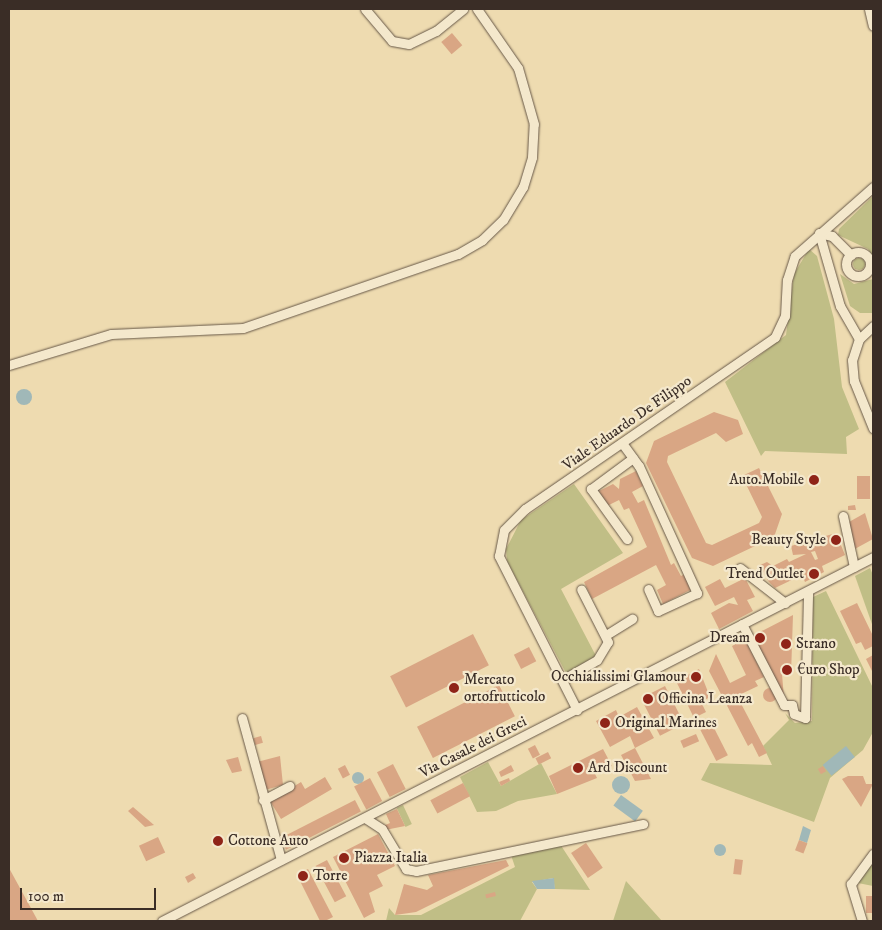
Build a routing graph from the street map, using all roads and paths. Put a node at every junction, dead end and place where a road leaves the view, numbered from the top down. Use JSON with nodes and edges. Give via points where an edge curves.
{"nodes":[{"id":1,"x":365,"y":9,"type":"edge"},
{"id":2,"x":463,"y":9,"type":"edge"},
{"id":3,"x":477,"y":9,"type":"edge"},
{"id":4,"x":869,"y":9,"type":"edge"},
{"id":5,"x":873,"y":26,"type":"edge"},
{"id":6,"x":873,"y":187,"type":"edge"},
{"id":7,"x":819,"y":233,"type":"junction"},
{"id":8,"x":851,"y":255,"type":"junction"},
{"id":9,"x":872,"y":269,"type":"edge"},
{"id":10,"x":873,"y":326,"type":"edge"},
{"id":11,"x":859,"y":339,"type":"junction"},
{"id":12,"x":9,"y":365,"type":"edge"},
{"id":13,"x":873,"y":428,"type":"edge"},
{"id":14,"x":622,"y":443,"type":"junction"},
{"id":15,"x":633,"y":458,"type":"junction"},
{"id":16,"x":843,"y":516,"type":"dead end"},
{"id":17,"x":627,"y":539,"type":"dead end"},
{"id":18,"x":873,"y":558,"type":"edge"},
{"id":19,"x":854,"y":567,"type":"junction"},
{"id":20,"x":740,"y":568,"type":"dead end"},
{"id":21,"x":582,"y":589,"type":"dead end"},
{"id":22,"x":648,"y":589,"type":"dead end"},
{"id":23,"x":808,"y":590,"type":"junction"},
{"id":24,"x":785,"y":602,"type":"junction"},
{"id":25,"x":632,"y":619,"type":"dead end"},
{"id":26,"x":742,"y":624,"type":"junction"},
{"id":27,"x":606,"y":635,"type":"junction"},
{"id":28,"x":562,"y":680,"type":"junction"},
{"id":29,"x":577,"y":710,"type":"junction"},
{"id":30,"x":242,"y":718,"type":"dead end"},
{"id":31,"x":289,"y":786,"type":"dead end"},
{"id":32,"x":263,"y":800,"type":"junction"},
{"id":33,"x":365,"y":818,"type":"junction"},
{"id":34,"x":643,"y":824,"type":"dead end"},
{"id":35,"x":873,"y":854,"type":"edge"},
{"id":36,"x":281,"y":860,"type":"junction"},
{"id":37,"x":162,"y":921,"type":"edge"},
{"id":38,"x":862,"y":921,"type":"edge"}],
"edges":[{"from":1,"to":2,"type":"street","via":[[392,41],[409,44],[420,42]]},
{"from":3,"to":12,"type":"street","via":[[518,68],[534,124],[532,156],[523,187],[503,220],[482,240],[458,254],[243,328],[111,334]]},
{"from":4,"to":5,"type":"street"},
{"from":6,"to":7,"type":"street","name":"Viale Eduardo De Filippo"},
{"from":7,"to":8,"type":"street","via":[[832,236]]},
{"from":7,"to":11,"type":"street","via":[[840,306]]},
{"from":7,"to":14,"type":"street","name":"Viale Eduardo De Filippo","via":[[800,248],[790,267],[785,316],[775,337]]},
{"from":8,"to":9,"type":"street","via":[[863,253]]},
{"from":8,"to":9,"type":"street","via":[[849,272],[861,276]]},
{"from":10,"to":11,"type":"street"},
{"from":11,"to":13,"type":"street","via":[[852,360],[854,381]]},
{"from":14,"to":15,"type":"street"},
{"from":14,"to":28,"type":"street","name":"Viale Eduardo De Filippo","via":[[513,520],[500,542],[499,556]]},
{"from":15,"to":17,"type":"street","via":[[591,489]]},
{"from":15,"to":22,"type":"street","via":[[698,593],[658,611]]},
{"from":16,"to":19,"type":"street"},
{"from":18,"to":19,"type":"street","name":"Via Casale dei Greci"},
{"from":19,"to":23,"type":"street","name":"Via Casale dei Greci"},
{"from":20,"to":24,"type":"street"},
{"from":21,"to":27,"type":"street"},
{"from":23,"to":24,"type":"street","name":"Via Casale dei Greci"},
{"from":23,"to":26,"type":"street","via":[[805,718],[794,714],[792,705],[784,704]]},
{"from":24,"to":26,"type":"street","name":"Via Casale dei Greci"},
{"from":25,"to":27,"type":"street"},
{"from":26,"to":29,"type":"street","name":"Via Casale dei Greci"},
{"from":27,"to":28,"type":"street","via":[[602,655]]},
{"from":28,"to":29,"type":"street","name":"Viale Eduardo De Filippo"},
{"from":29,"to":33,"type":"street","name":"Via Casale dei Greci"},
{"from":30,"to":32,"type":"street"},
{"from":31,"to":32,"type":"street"},
{"from":32,"to":36,"type":"street"},
{"from":33,"to":34,"type":"street","via":[[382,829],[406,869],[416,871]]},
{"from":33,"to":36,"type":"street","name":"Via Casale dei Greci"},
{"from":35,"to":38,"type":"street","via":[[851,884]]},
{"from":36,"to":37,"type":"street","name":"Via Casale dei Greci"}]}
